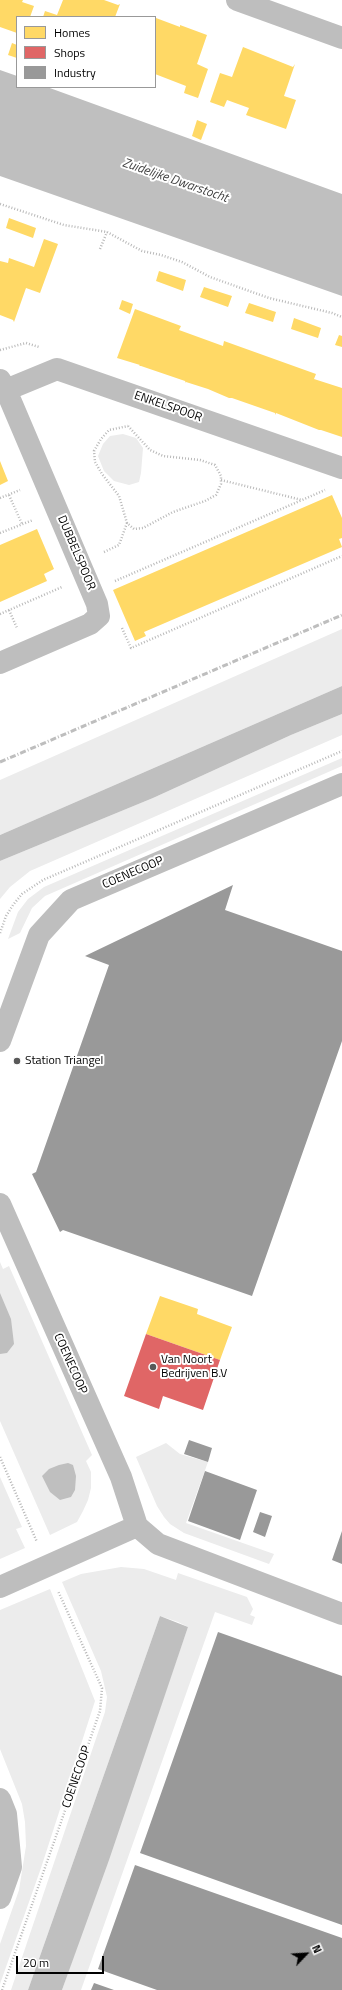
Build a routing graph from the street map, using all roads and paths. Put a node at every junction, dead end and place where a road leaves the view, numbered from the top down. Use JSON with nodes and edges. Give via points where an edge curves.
{"nodes":[{"id":1,"x":237,"y":0,"type":"edge"},
{"id":2,"x":342,"y":38,"type":"edge"},
{"id":3,"x":0,"y":204,"type":"edge"},
{"id":4,"x":107,"y":232,"type":"junction"},
{"id":5,"x":100,"y":249,"type":"dead end"},
{"id":6,"x":342,"y":317,"type":"edge"},
{"id":7,"x":41,"y":348,"type":"dead end"},
{"id":8,"x":0,"y":350,"type":"edge"},
{"id":9,"x":3,"y":385,"type":"edge"},
{"id":10,"x":342,"y":468,"type":"edge"},
{"id":11,"x":222,"y":480,"type":"junction"},
{"id":12,"x":330,"y":488,"type":"dead end"},
{"id":13,"x":9,"y":495,"type":"dead end"},
{"id":14,"x":302,"y":500,"type":"junction"},
{"id":15,"x":57,"y":509,"type":"junction"},
{"id":16,"x":127,"y":523,"type":"junction"},
{"id":17,"x":22,"y":524,"type":"junction"},
{"id":18,"x":0,"y":533,"type":"edge"},
{"id":19,"x":342,"y":556,"type":"edge"},
{"id":20,"x":83,"y":570,"type":"junction"},
{"id":21,"x":114,"y":581,"type":"dead end"},
{"id":22,"x":0,"y":614,"type":"edge"},
{"id":23,"x":99,"y":616,"type":"junction"},
{"id":24,"x":0,"y":663,"type":"edge"},
{"id":25,"x":342,"y":784,"type":"edge"},
{"id":26,"x":0,"y":1041,"type":"edge"},
{"id":27,"x":0,"y":1204,"type":"edge"},
{"id":28,"x":0,"y":1457,"type":"edge"},
{"id":29,"x":136,"y":1526,"type":"junction"},
{"id":30,"x":48,"y":1567,"type":"junction"},
{"id":31,"x":0,"y":1587,"type":"edge"},
{"id":32,"x":342,"y":1614,"type":"edge"},
{"id":33,"x":0,"y":1799,"type":"edge"},
{"id":34,"x":0,"y":1898,"type":"edge"},
{"id":35,"x":2,"y":1990,"type":"edge"}],
"edges":[{"from":1,"to":2,"type":"street"},
{"from":3,"to":4,"type":"path","via":[[64,225]]},
{"from":4,"to":5,"type":"path"},
{"from":4,"to":6,"type":"path","via":[[142,251],[182,262],[210,277],[239,288]]},
{"from":7,"to":8,"type":"path","via":[[26,343]]},
{"from":9,"to":10,"type":"street","name":"ENKELSPOOR","via":[[57,369]]},
{"from":9,"to":15,"type":"street","name":"DUBBELSPOOR"},
{"from":11,"to":14,"type":"path"},
{"from":11,"to":16,"type":"path","via":[[216,495],[205,501],[173,512],[143,528],[134,529]]},
{"from":11,"to":16,"type":"path","via":[[215,465],[200,460],[163,456],[150,450],[128,426],[109,430],[94,450],[95,462],[119,496]]},
{"from":12,"to":14,"type":"path"},
{"from":13,"to":17,"type":"path"},
{"from":14,"to":21,"type":"path"},
{"from":15,"to":17,"type":"path"},
{"from":15,"to":20,"type":"street","name":"DUBBELSPOOR"},
{"from":16,"to":20,"type":"path","via":[[118,545]]},
{"from":17,"to":18,"type":"path"},
{"from":19,"to":23,"type":"path","via":[[131,648],[122,626]]},
{"from":20,"to":22,"type":"path"},
{"from":20,"to":23,"type":"street","name":"DUBBELSPOOR","via":[[98,604]]},
{"from":23,"to":24,"type":"street","via":[[90,624]]},
{"from":25,"to":26,"type":"street","name":"COENECOOP","via":[[71,900],[39,936]]},
{"from":27,"to":29,"type":"street","name":"COENECOOP","via":[[120,1477]]},
{"from":28,"to":30,"type":"path","name":"COENECOOP"},
{"from":29,"to":30,"type":"street"},
{"from":29,"to":32,"type":"street","via":[[158,1544]]},
{"from":30,"to":31,"type":"street"},
{"from":30,"to":35,"type":"path","name":"COENECOOP","via":[[102,1688],[100,1711]]},
{"from":33,"to":34,"type":"street","via":[[6,1814],[11,1867]]}]}
